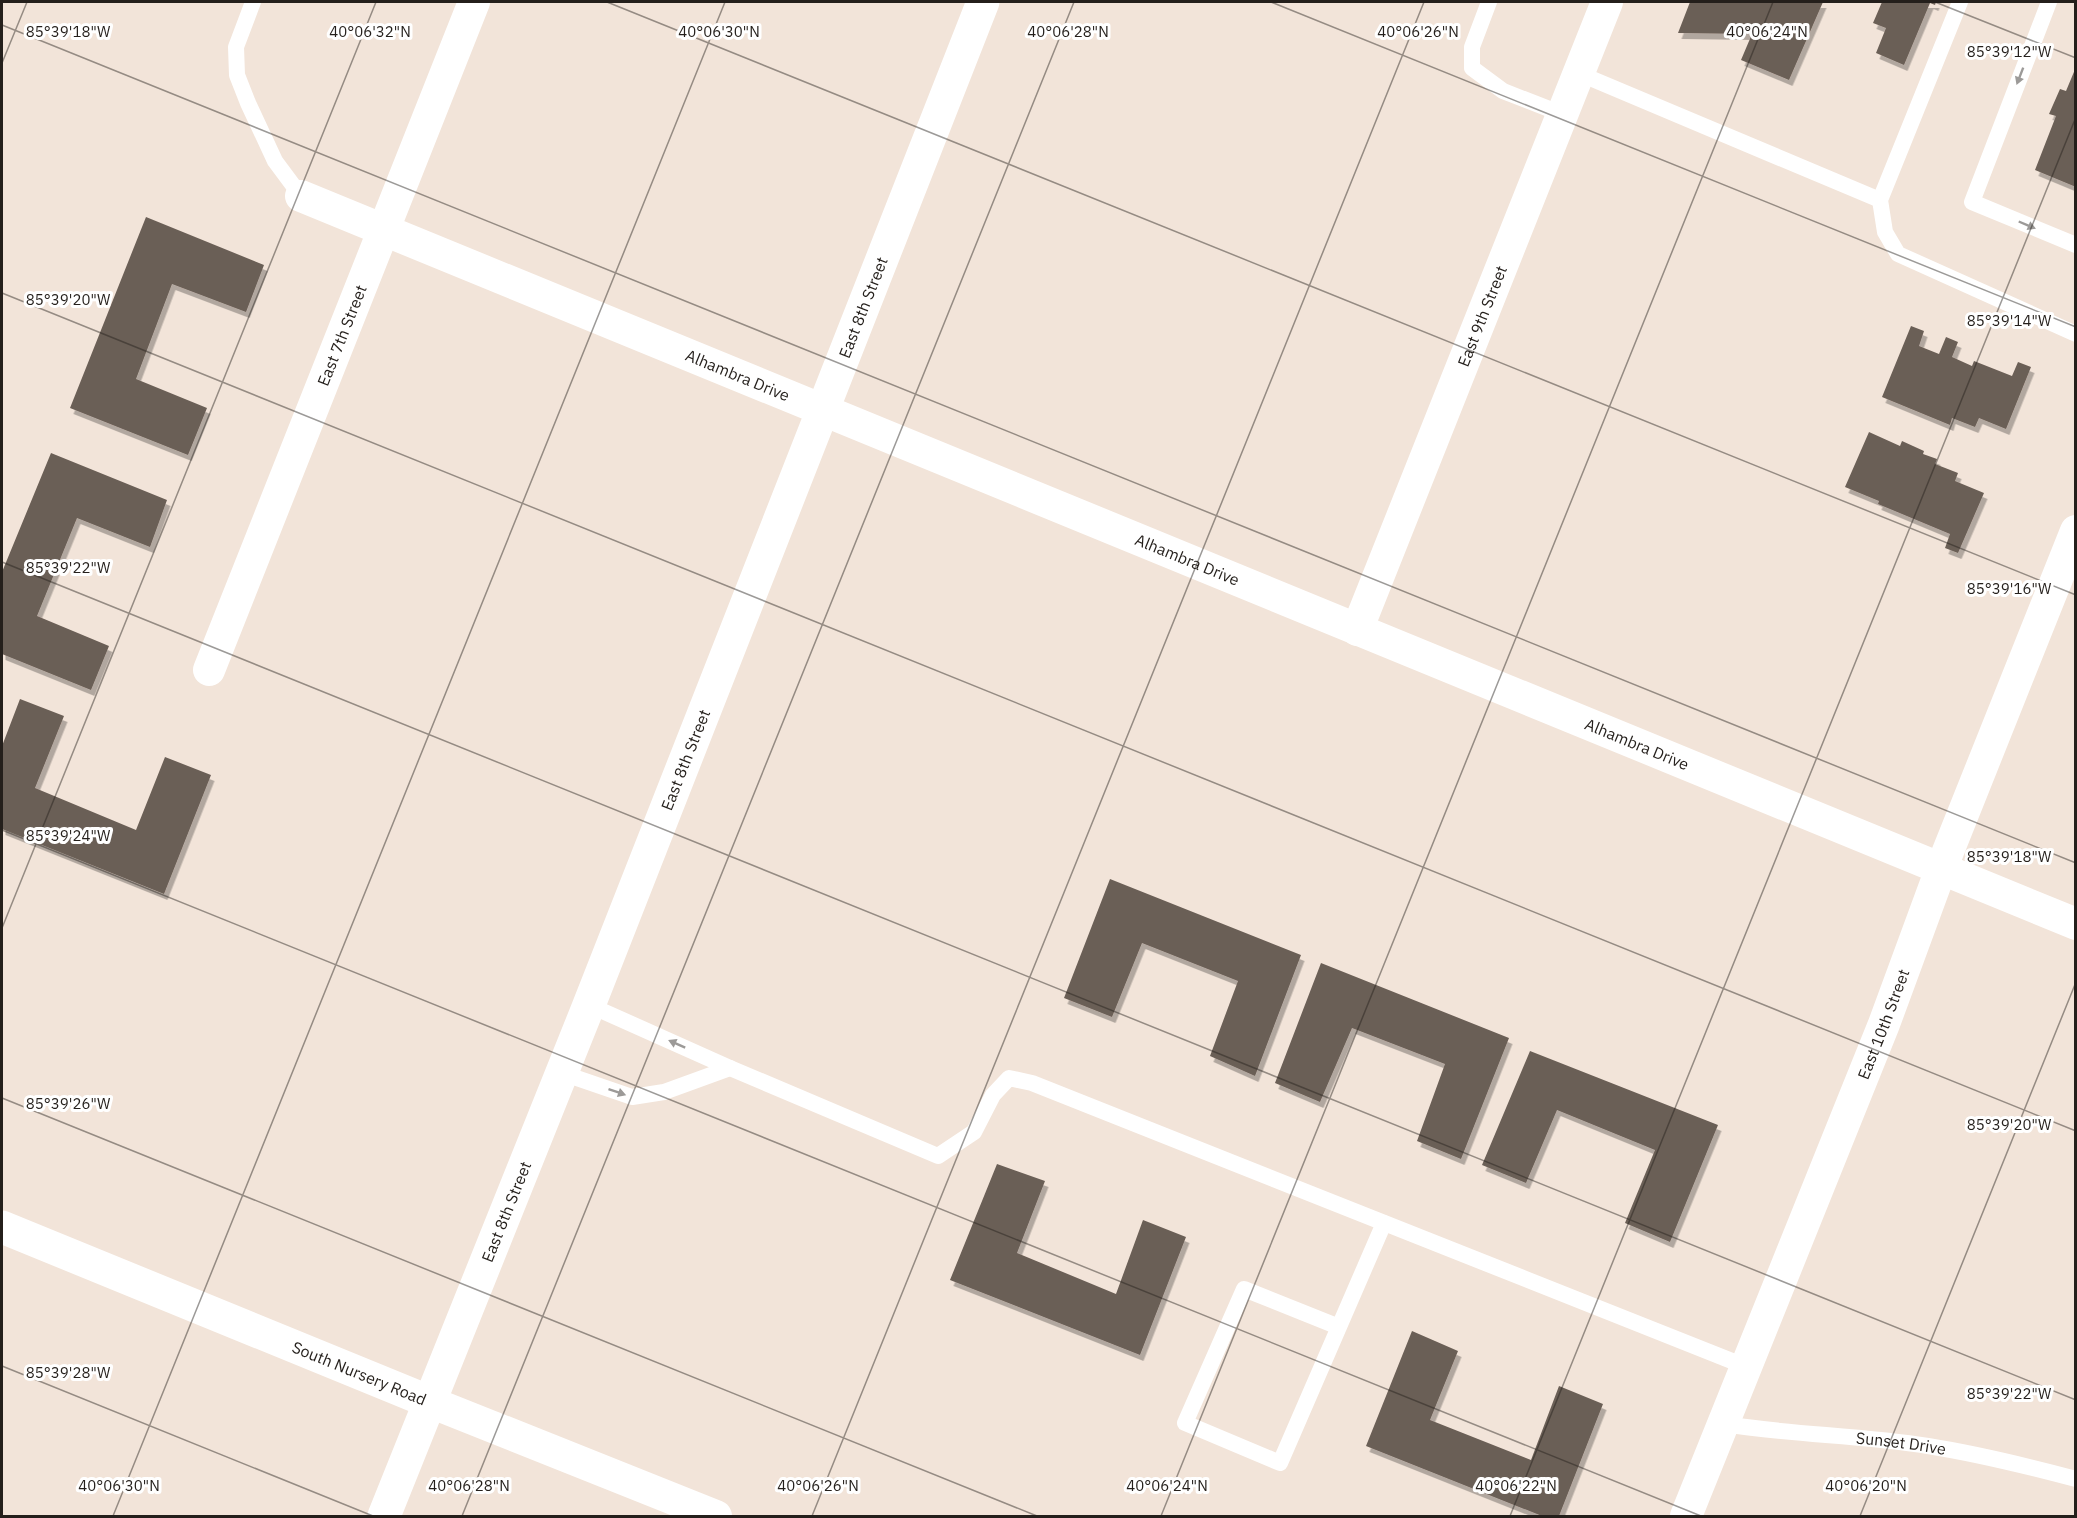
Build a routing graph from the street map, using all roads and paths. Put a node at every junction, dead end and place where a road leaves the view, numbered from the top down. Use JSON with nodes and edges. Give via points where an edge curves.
{"nodes":[{"id":1,"x":253,"y":2,"type":"edge"},
{"id":2,"x":474,"y":2,"type":"edge"},
{"id":3,"x":983,"y":2,"type":"edge"},
{"id":4,"x":1489,"y":2,"type":"edge"},
{"id":5,"x":1606,"y":2,"type":"edge"},
{"id":6,"x":1960,"y":2,"type":"edge"},
{"id":7,"x":2049,"y":2,"type":"edge"},
{"id":8,"x":1578,"y":73,"type":"junction"},
{"id":9,"x":1562,"y":114,"type":"junction"},
{"id":10,"x":301,"y":196,"type":"joint"},
{"id":11,"x":1880,"y":200,"type":"junction"},
{"id":12,"x":383,"y":230,"type":"junction"},
{"id":13,"x":2076,"y":245,"type":"edge"},
{"id":14,"x":2076,"y":334,"type":"edge"},
{"id":15,"x":824,"y":410,"type":"junction"},
{"id":16,"x":2076,"y":531,"type":"edge"},
{"id":17,"x":1357,"y":630,"type":"junction"},
{"id":18,"x":209,"y":670,"type":"dead end"},
{"id":19,"x":1941,"y":869,"type":"junction"},
{"id":20,"x":2076,"y":924,"type":"edge"},
{"id":21,"x":589,"y":1005,"type":"junction"},
{"id":22,"x":730,"y":1068,"type":"junction"},
{"id":23,"x":562,"y":1073,"type":"junction"},
{"id":24,"x":1384,"y":1223,"type":"junction"},
{"id":25,"x":2,"y":1227,"type":"edge"},
{"id":26,"x":1339,"y":1327,"type":"junction"},
{"id":27,"x":1747,"y":1368,"type":"junction"},
{"id":28,"x":430,"y":1402,"type":"junction"},
{"id":29,"x":1724,"y":1424,"type":"junction"},
{"id":30,"x":2076,"y":1479,"type":"edge"},
{"id":31,"x":384,"y":1516,"type":"edge"},
{"id":32,"x":716,"y":1516,"type":"edge"},
{"id":33,"x":1686,"y":1516,"type":"edge"}],
"edges":[{"from":1,"to":10,"type":"lane","via":[[236,47],[237,75],[275,161]]},
{"from":2,"to":12,"type":"street","name":"East 7th Street"},
{"from":3,"to":15,"type":"main road","name":"East 8th Street"},
{"from":4,"to":9,"type":"lane","via":[[1472,46],[1472,68],[1503,91]]},
{"from":5,"to":8,"type":"street","name":"East 9th Street"},
{"from":6,"to":11,"type":"lane"},
{"from":7,"to":13,"type":"lane","one_way":true,"via":[[1972,202]]},
{"from":8,"to":9,"type":"street","name":"East 9th Street"},
{"from":8,"to":11,"type":"lane"},
{"from":9,"to":17,"type":"street","name":"East 9th Street"},
{"from":10,"to":12,"type":"street","name":"Alhambra Drive"},
{"from":11,"to":14,"type":"lane","via":[[1885,232],[1898,254]]},
{"from":12,"to":15,"type":"street","name":"Alhambra Drive"},
{"from":12,"to":18,"type":"street","name":"East 7th Street"},
{"from":15,"to":17,"type":"street","name":"Alhambra Drive"},
{"from":15,"to":21,"type":"main road","name":"East 8th Street"},
{"from":16,"to":19,"type":"street","name":"East 10th Street"},
{"from":17,"to":19,"type":"street","name":"Alhambra Drive"},
{"from":19,"to":20,"type":"street","name":"Alhambra Drive"},
{"from":19,"to":27,"type":"street","name":"East 10th Street","via":[[1884,1024]]},
{"from":22,"to":21,"type":"lane","one_way":true},
{"from":21,"to":23,"type":"main road","name":"East 8th Street"},
{"from":23,"to":22,"type":"lane","one_way":true,"via":[[632,1097],[664,1092]]},
{"from":22,"to":24,"type":"lane","via":[[938,1156],[974,1132],[993,1095],[1009,1078],[1032,1083]]},
{"from":23,"to":28,"type":"main road","name":"East 8th Street"},
{"from":24,"to":26,"type":"lane"},
{"from":24,"to":27,"type":"lane"},
{"from":25,"to":28,"type":"main road","name":"South Nursery Road"},
{"from":26,"to":26,"type":"lane","via":[[1280,1463],[1185,1423],[1244,1288]]},
{"from":27,"to":29,"type":"street","name":"East 10th Street"},
{"from":28,"to":31,"type":"main road","name":"East 8th Street"},
{"from":28,"to":32,"type":"street","name":"South Nursery Road"},
{"from":29,"to":30,"type":"lane","name":"Sunset Drive","via":[[1927,1446]]},
{"from":29,"to":33,"type":"street","name":"East 10th Street"}]}
